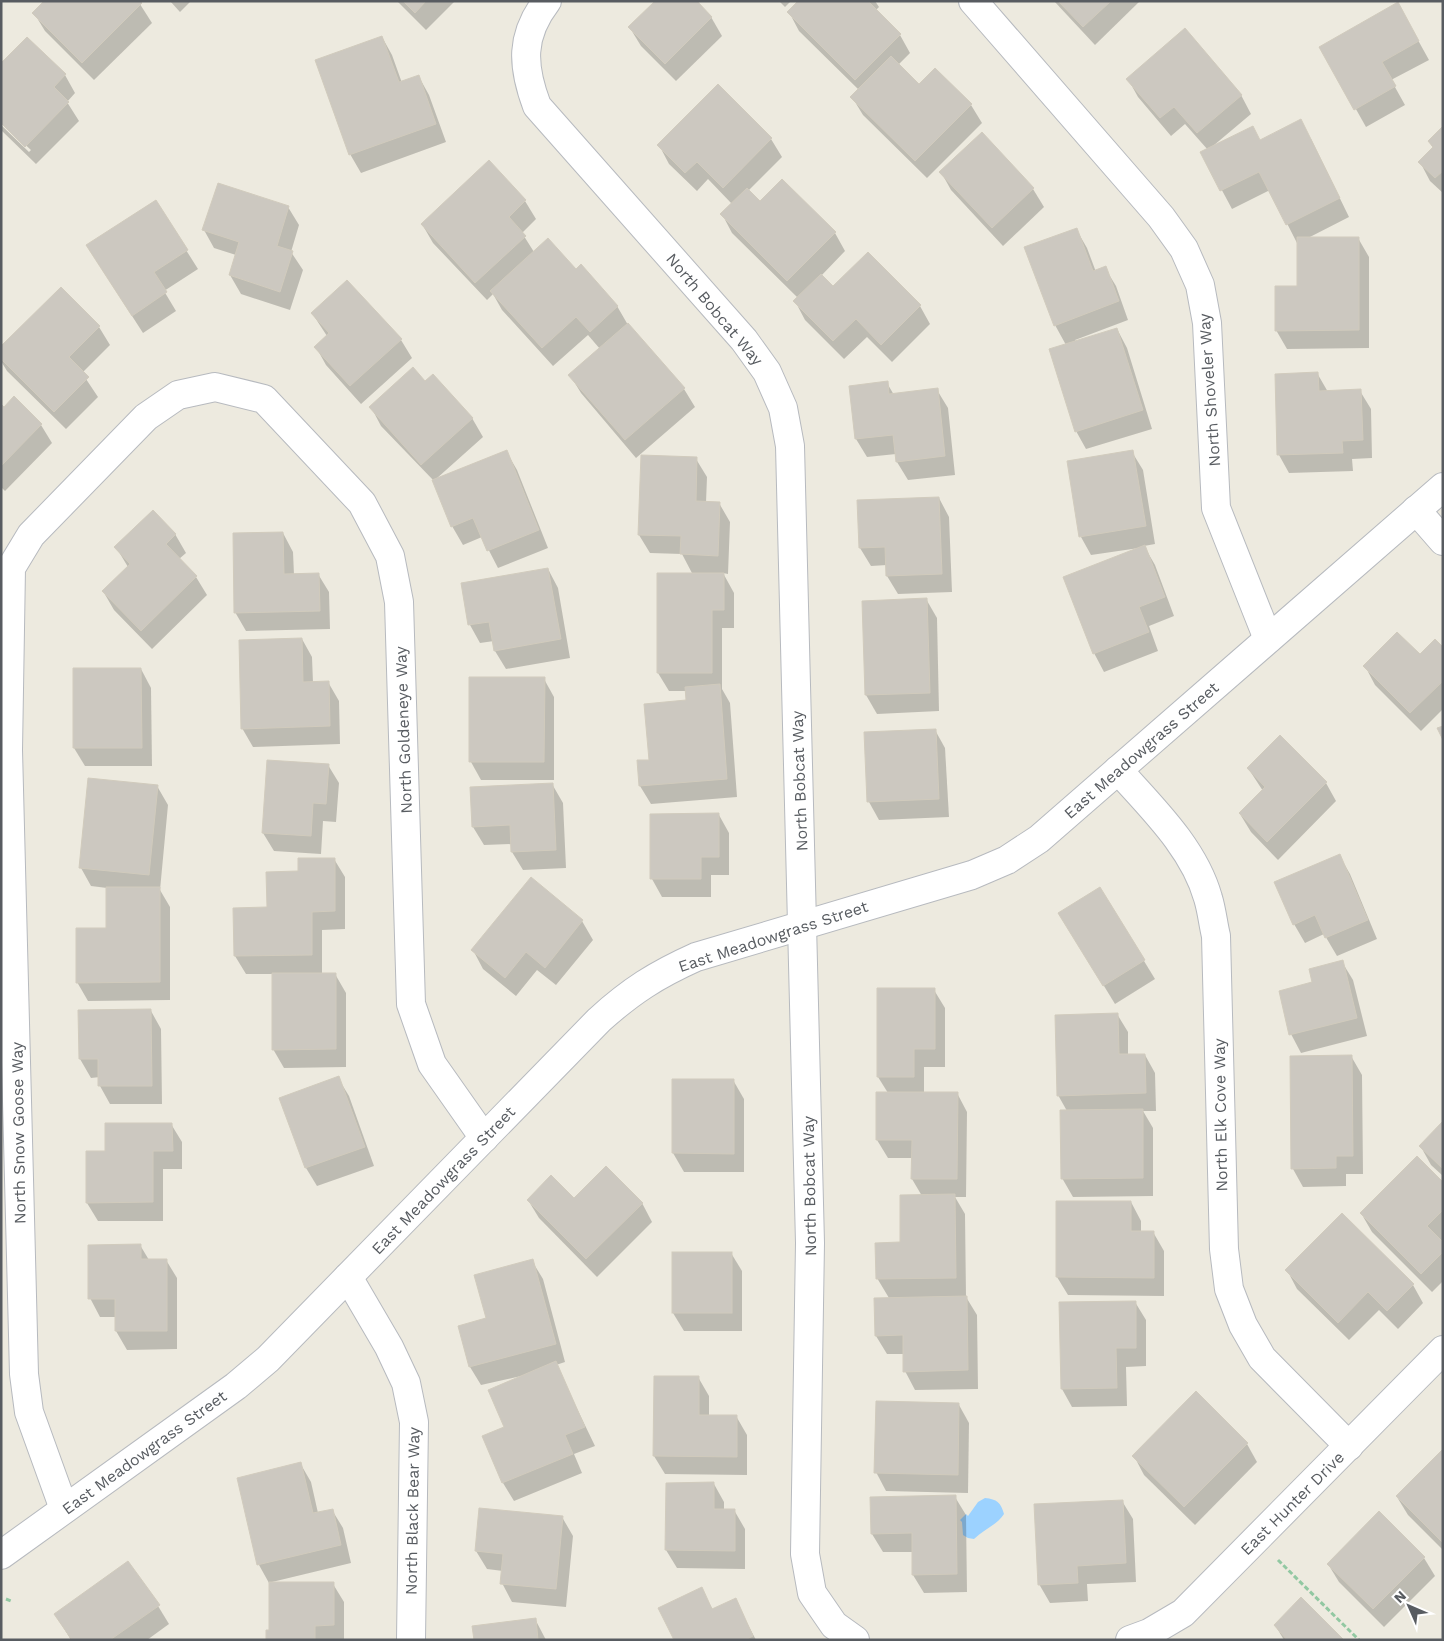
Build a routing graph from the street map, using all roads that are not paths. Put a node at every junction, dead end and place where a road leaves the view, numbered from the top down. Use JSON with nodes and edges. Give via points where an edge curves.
{"nodes":[{"id":1,"x":547,"y":1,"type":"edge"},
{"id":2,"x":973,"y":1,"type":"edge"},
{"id":3,"x":215,"y":387,"type":"joint"},
{"id":4,"x":1443,"y":486,"type":"edge"},
{"id":5,"x":1416,"y":510,"type":"junction"},
{"id":6,"x":1443,"y":541,"type":"edge"},
{"id":7,"x":1268,"y":639,"type":"junction"},
{"id":8,"x":5,"y":750,"type":"edge"},
{"id":9,"x":1118,"y":770,"type":"junction"},
{"id":10,"x":803,"y":925,"type":"junction"},
{"id":11,"x":484,"y":1138,"type":"junction"},
{"id":12,"x":348,"y":1277,"type":"junction"},
{"id":13,"x":1443,"y":1350,"type":"edge"},
{"id":14,"x":1349,"y":1446,"type":"junction"},
{"id":15,"x":64,"y":1510,"type":"junction"},
{"id":16,"x":1,"y":1555,"type":"edge"},
{"id":17,"x":411,"y":1640,"type":"edge"},
{"id":18,"x":855,"y":1640,"type":"edge"},
{"id":19,"x":1130,"y":1640,"type":"edge"}],
"edges":[{"from":1,"to":10,"type":"street","name":"North Bobcat Way","via":[[531,29],[525,60],[528,83],[537,106],[744,340],[767,372],[783,408],[790,446]]},
{"from":2,"to":7,"type":"street","name":"North Shoveler Way","via":[[1162,217],[1184,249],[1200,285],[1207,323],[1216,508]]},
{"from":3,"to":8,"type":"street","name":"North Snow Goose Way","via":[[178,395],[146,416],[31,535],[11,568]]},
{"from":3,"to":11,"type":"street","name":"North Goldeneye Way","via":[[264,398],[362,502],[390,556],[400,602],[411,1004],[432,1064]]},
{"from":4,"to":5,"type":"street","name":"East Meadowgrass Street"},
{"from":5,"to":6,"type":"street"},
{"from":5,"to":7,"type":"street","name":"East Meadowgrass Street"},
{"from":7,"to":9,"type":"street","name":"East Meadowgrass Street"},
{"from":8,"to":15,"type":"street","name":"North Snow Goose Way","via":[[24,1374],[29,1412]]},
{"from":9,"to":10,"type":"street","name":"East Meadowgrass Street","via":[[1039,839],[1007,860],[972,875]]},
{"from":9,"to":14,"type":"street","name":"North Elk Cove Way","via":[[1169,828],[1192,861],[1208,897],[1216,936],[1224,1248],[1229,1289],[1243,1325],[1262,1358]]},
{"from":10,"to":11,"type":"street","name":"East Meadowgrass Street","via":[[696,957],[661,973],[628,994]]},
{"from":10,"to":18,"type":"street","name":"North Bobcat Way","via":[[810,1243],[805,1554],[812,1594],[834,1626]]},
{"from":11,"to":12,"type":"street","name":"East Meadowgrass Street"},
{"from":12,"to":15,"type":"street","name":"East Meadowgrass Street","via":[[268,1359],[236,1386]]},
{"from":12,"to":17,"type":"street","name":"North Black Bear Way","via":[[402,1374],[414,1422]]},
{"from":13,"to":14,"type":"street","name":"East Hunter Drive"},
{"from":14,"to":19,"type":"street","name":"East Hunter Drive","via":[[1183,1613]]},
{"from":15,"to":16,"type":"street","name":"East Meadowgrass Street"}]}
